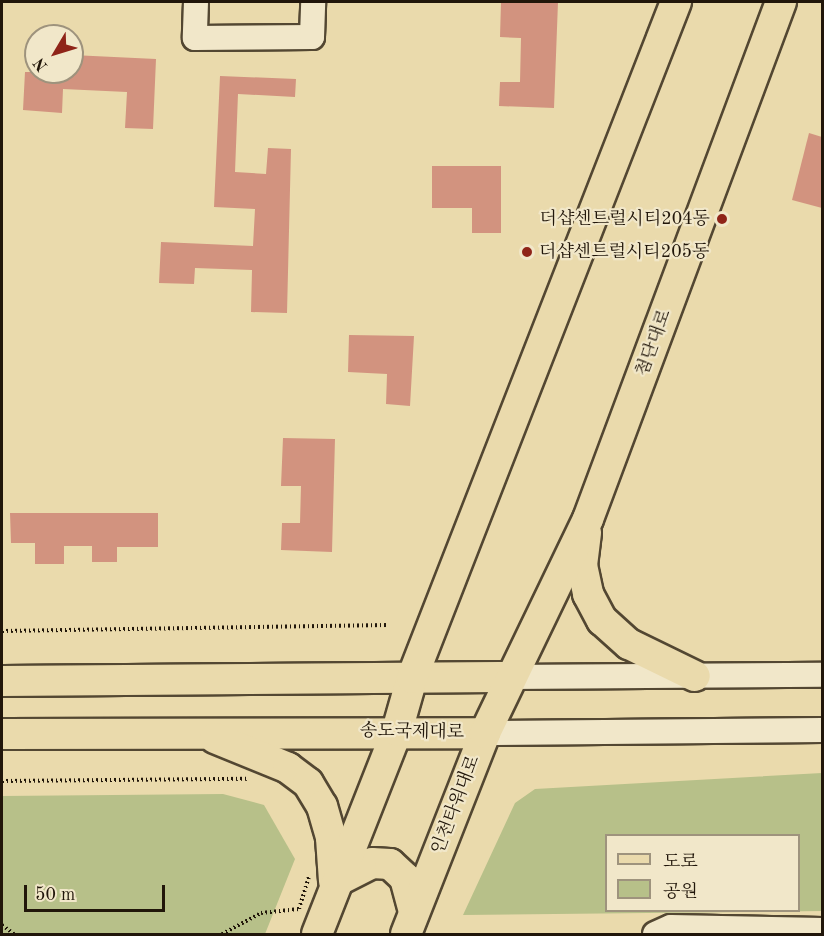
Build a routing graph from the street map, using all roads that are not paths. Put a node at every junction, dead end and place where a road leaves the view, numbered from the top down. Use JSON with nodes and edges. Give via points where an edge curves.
{"nodes":[{"id":1,"x":196,"y":2,"type":"edge"},
{"id":2,"x":313,"y":2,"type":"edge"},
{"id":3,"x":676,"y":2,"type":"edge"},
{"id":4,"x":781,"y":2,"type":"edge"},
{"id":5,"x":588,"y":519,"type":"junction"},
{"id":6,"x":822,"y":675,"type":"edge"},
{"id":7,"x":695,"y":676,"type":"junction"},
{"id":8,"x":509,"y":677,"type":"junction"},
{"id":9,"x":412,"y":678,"type":"junction"},
{"id":10,"x":2,"y":681,"type":"edge"},
{"id":11,"x":822,"y":730,"type":"edge"},
{"id":12,"x":397,"y":731,"type":"junction"},
{"id":13,"x":201,"y":733,"type":"junction"},
{"id":14,"x":484,"y":733,"type":"junction"},
{"id":15,"x":2,"y":734,"type":"edge"},
{"id":16,"x":336,"y":886,"type":"junction"},
{"id":17,"x":410,"y":923,"type":"edge"},
{"id":18,"x":822,"y":930,"type":"edge"},
{"id":19,"x":318,"y":934,"type":"edge"},
{"id":20,"x":655,"y":934,"type":"edge"}],
"edges":[{"from":1,"to":2,"type":"street","via":[[195,38],[312,37]]},
{"from":3,"to":9,"type":"main road"},
{"from":4,"to":5,"type":"main road","name":"첨단대로"},
{"from":5,"to":7,"type":"main road","via":[[582,565],[588,594],[602,620],[629,644]]},
{"from":5,"to":8,"type":"main road","name":"첨단대로"},
{"from":6,"to":7,"type":"street"},
{"from":7,"to":8,"type":"street"},
{"from":8,"to":9,"type":"main road"},
{"from":8,"to":14,"type":"main road","name":"인천타워대로"},
{"from":9,"to":10,"type":"main road"},
{"from":9,"to":12,"type":"main road"},
{"from":11,"to":14,"type":"street","name":"송도국제대로"},
{"from":12,"to":13,"type":"main road","name":"송도국제대로"},
{"from":12,"to":14,"type":"main road","name":"송도국제대로"},
{"from":12,"to":16,"type":"main road"},
{"from":13,"to":15,"type":"main road","name":"송도국제대로"},
{"from":13,"to":16,"type":"main road","via":[[288,768],[308,783],[322,806],[332,838]]},
{"from":14,"to":17,"type":"main road","name":"인천타워대로"},
{"from":16,"to":17,"type":"main road","via":[[372,863],[390,864],[405,878]]},
{"from":16,"to":19,"type":"main road"},
{"from":18,"to":20,"type":"street","via":[[671,927]]}]}
